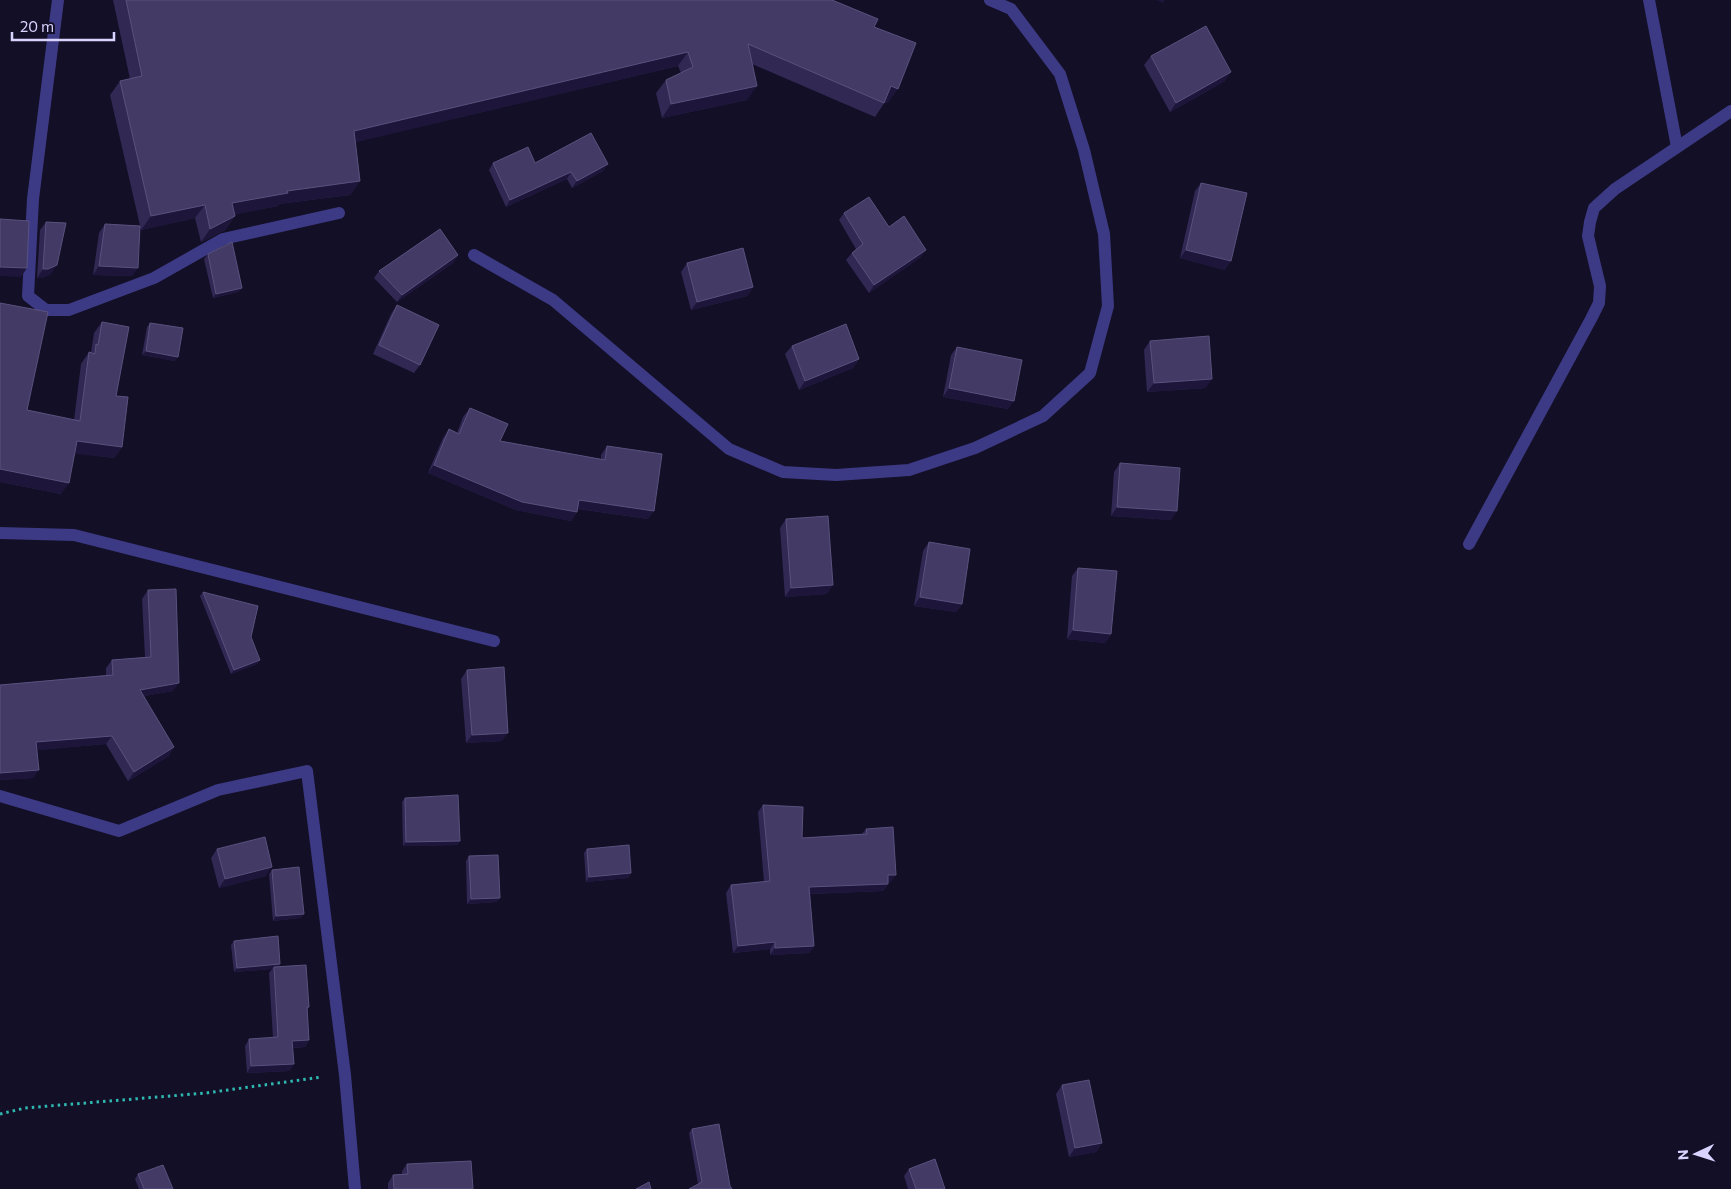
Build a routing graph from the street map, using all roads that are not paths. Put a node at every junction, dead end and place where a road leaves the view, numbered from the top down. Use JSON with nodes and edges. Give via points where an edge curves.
{"nodes":[{"id":1,"x":58,"y":0,"type":"edge"},
{"id":2,"x":990,"y":0,"type":"edge"},
{"id":3,"x":1649,"y":0,"type":"edge"},
{"id":4,"x":1731,"y":111,"type":"edge"},
{"id":5,"x":1677,"y":147,"type":"junction"},
{"id":6,"x":339,"y":213,"type":"dead end"},
{"id":7,"x":474,"y":255,"type":"dead end"},
{"id":8,"x":0,"y":533,"type":"edge"},
{"id":9,"x":1469,"y":544,"type":"dead end"},
{"id":10,"x":494,"y":641,"type":"dead end"},
{"id":11,"x":0,"y":796,"type":"edge"},
{"id":12,"x":355,"y":1189,"type":"edge"}],
"edges":[{"from":1,"to":6,"type":"street","via":[[33,199],[28,296],[46,310],[69,310],[154,278],[223,239]]},
{"from":2,"to":7,"type":"street","via":[[1011,10],[1060,74],[1084,150],[1104,234],[1108,306],[1090,373],[1043,416],[975,448],[909,470],[836,475],[783,472],[729,449],[553,300]]},
{"from":3,"to":5,"type":"street"},
{"from":4,"to":5,"type":"street"},
{"from":5,"to":9,"type":"street","via":[[1615,189],[1594,208],[1588,236],[1597,265],[1599,303]]},
{"from":8,"to":10,"type":"street","via":[[74,535]]},
{"from":11,"to":12,"type":"street","via":[[119,831],[218,790],[307,771],[345,1075]]}]}
